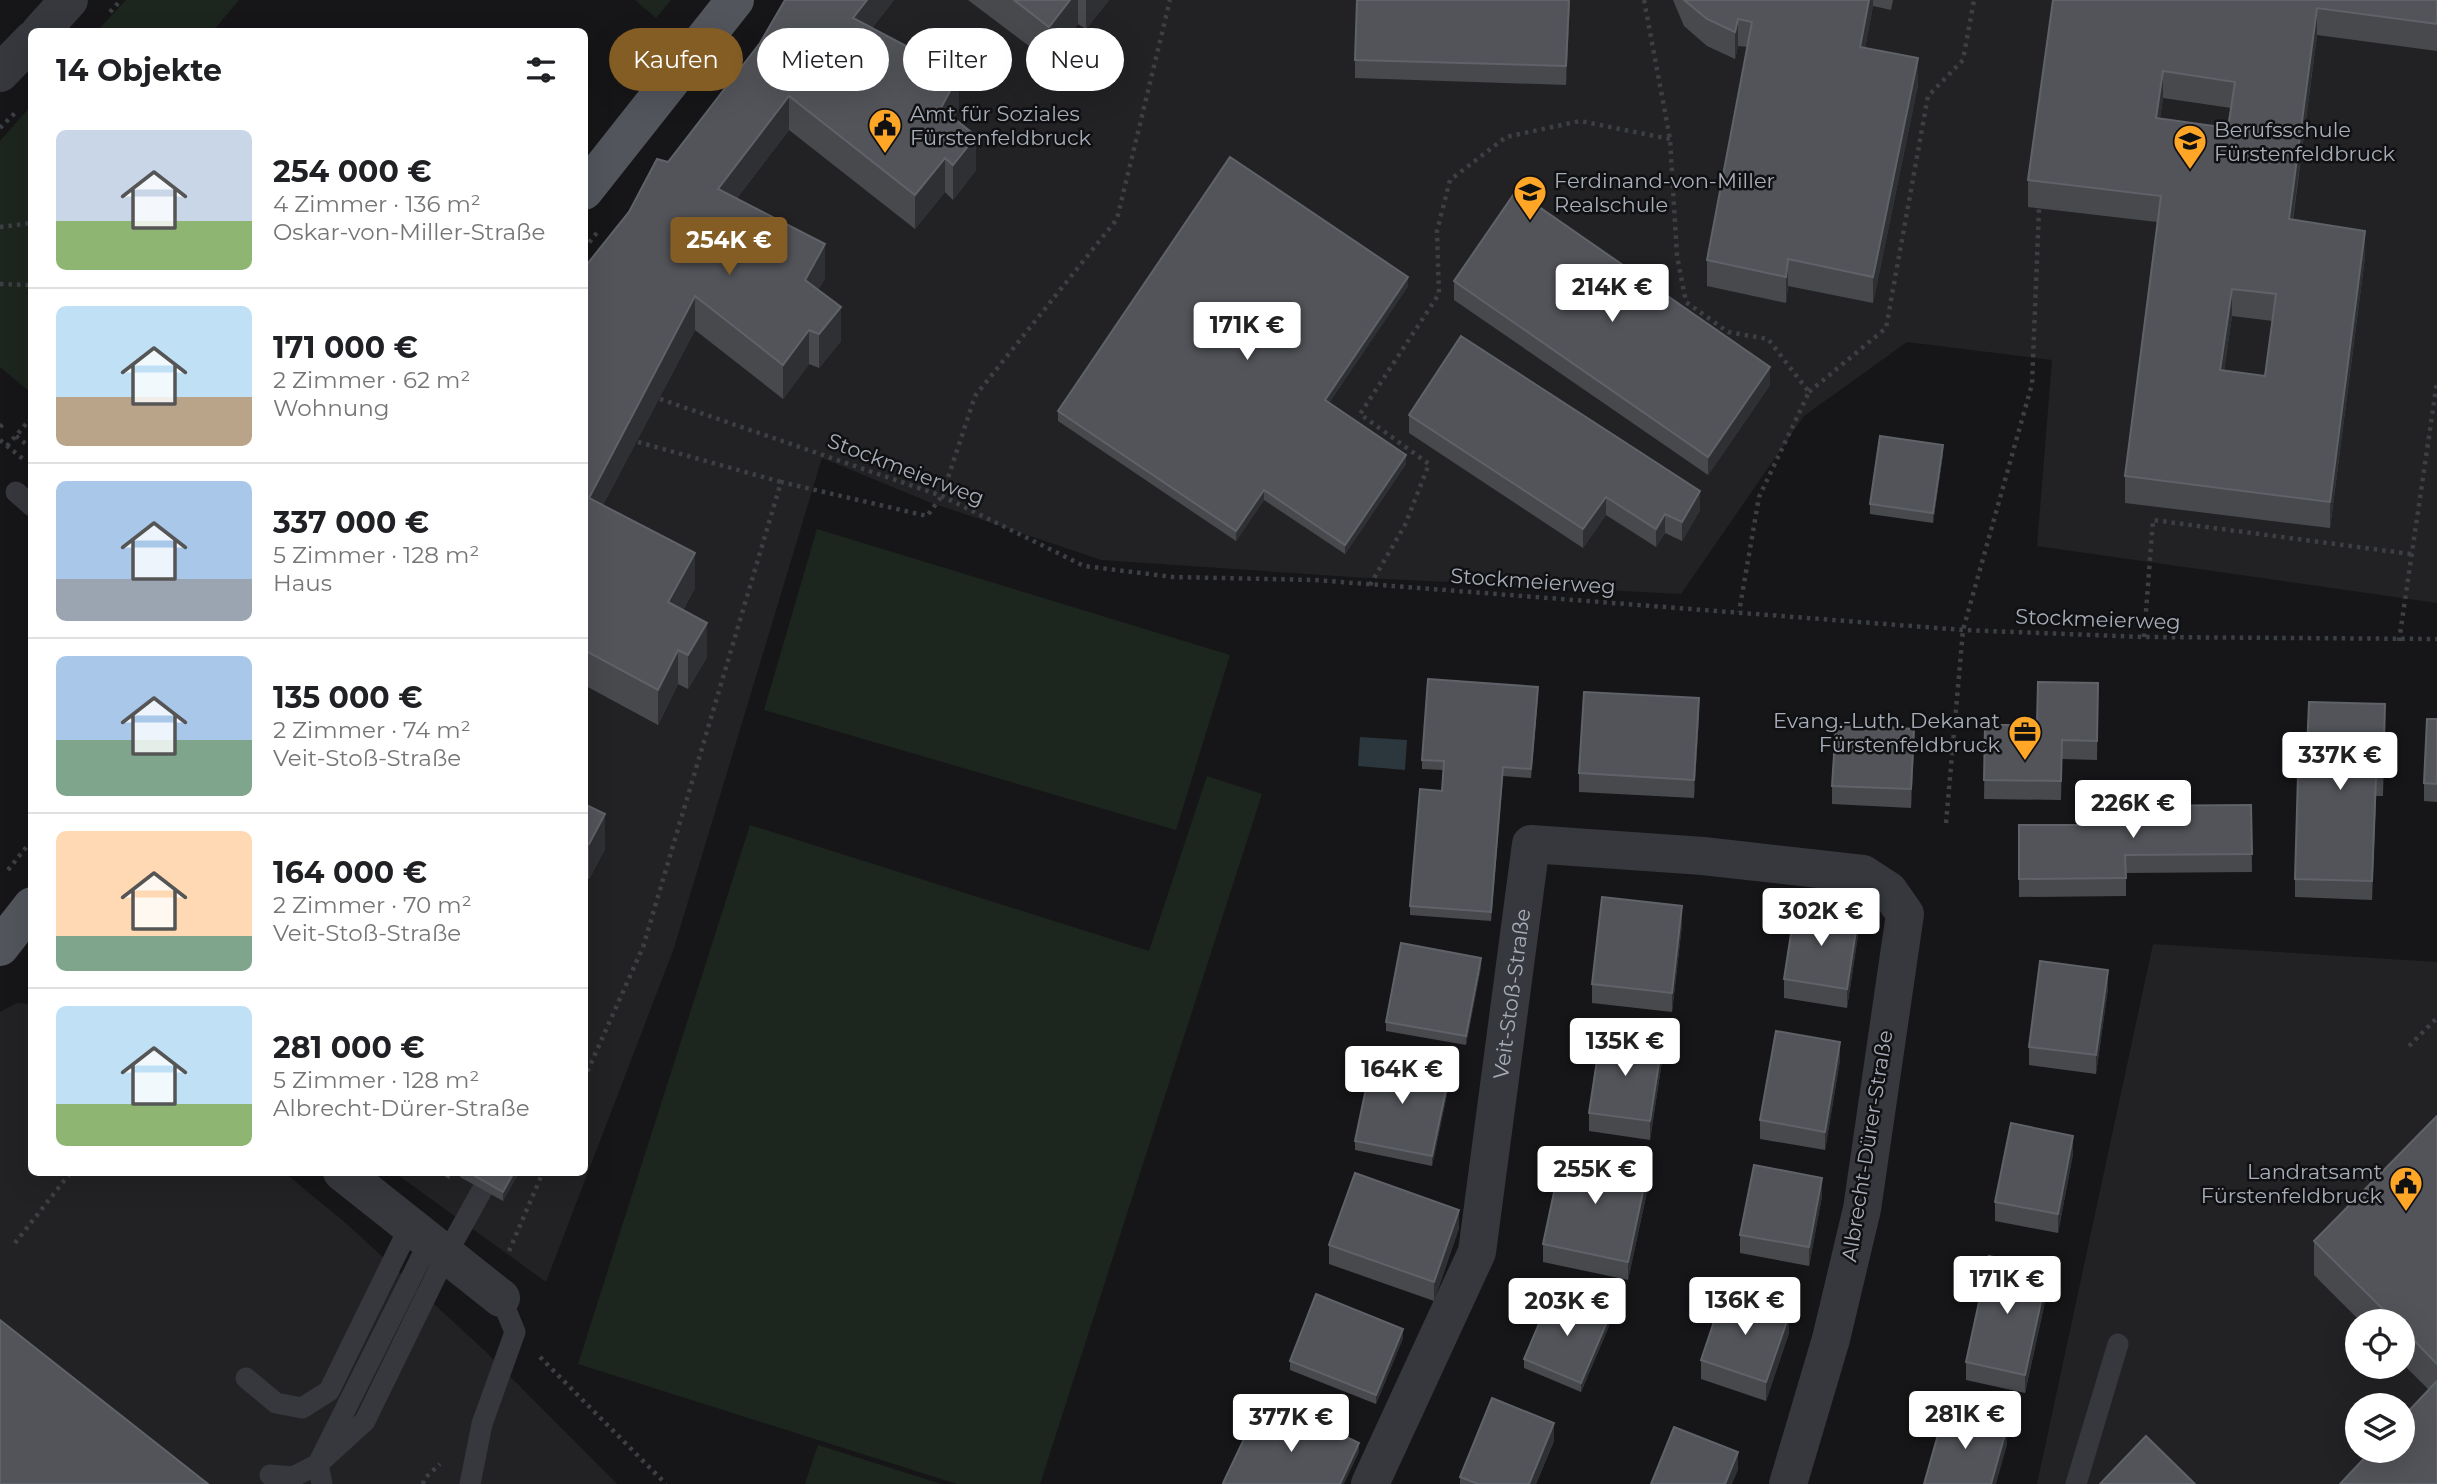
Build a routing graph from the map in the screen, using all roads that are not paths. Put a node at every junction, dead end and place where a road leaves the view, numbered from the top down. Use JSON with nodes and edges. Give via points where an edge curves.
{"nodes":[{"id":1,"x":69,"y":0,"type":"edge"},
{"id":2,"x":735,"y":0,"type":"edge"},
{"id":3,"x":44,"y":28,"type":"edge"},
{"id":4,"x":28,"y":44,"type":"edge"},
{"id":5,"x":0,"y":74,"type":"edge"},
{"id":6,"x":588,"y":186,"type":"edge"},
{"id":7,"x":1889,"y":891,"type":"joint"},
{"id":8,"x":347,"y":1176,"type":"edge"},
{"id":9,"x":488,"y":1176,"type":"edge"},
{"id":10,"x":429,"y":1241,"type":"junction"},
{"id":11,"x":502,"y":1306,"type":"joint"},
{"id":12,"x":2118,"y":1343,"type":"dead end"},
{"id":13,"x":246,"y":1378,"type":"dead end"},
{"id":14,"x":320,"y":1474,"type":"edge"},
{"id":15,"x":270,"y":1475,"type":"dead end"},
{"id":16,"x":470,"y":1484,"type":"edge"},
{"id":17,"x":1370,"y":1484,"type":"edge"},
{"id":18,"x":1788,"y":1484,"type":"edge"},
{"id":19,"x":2076,"y":1484,"type":"edge"}],
"edges":[{"from":1,"to":3,"type":"street"},
{"from":2,"to":6,"type":"main road"},
{"from":4,"to":5,"type":"street"},
{"from":7,"to":17,"type":"street","name":"Veit-Stoß-Straße","via":[[1863,874],[1703,856],[1531,844],[1477,1252]]},
{"from":7,"to":18,"type":"street","name":"Albrecht-Dürer-Straße","via":[[1905,914],[1861,1209],[1831,1339]]},
{"from":8,"to":10,"type":"street"},
{"from":9,"to":10,"type":"lane"},
{"from":10,"to":11,"type":"street"},
{"from":10,"to":13,"type":"lane","via":[[330,1391],[302,1408],[276,1403]]},
{"from":10,"to":14,"type":"lane"},
{"from":11,"to":16,"type":"lane"},
{"from":12,"to":19,"type":"lane"},
{"from":14,"to":15,"type":"lane"}]}
